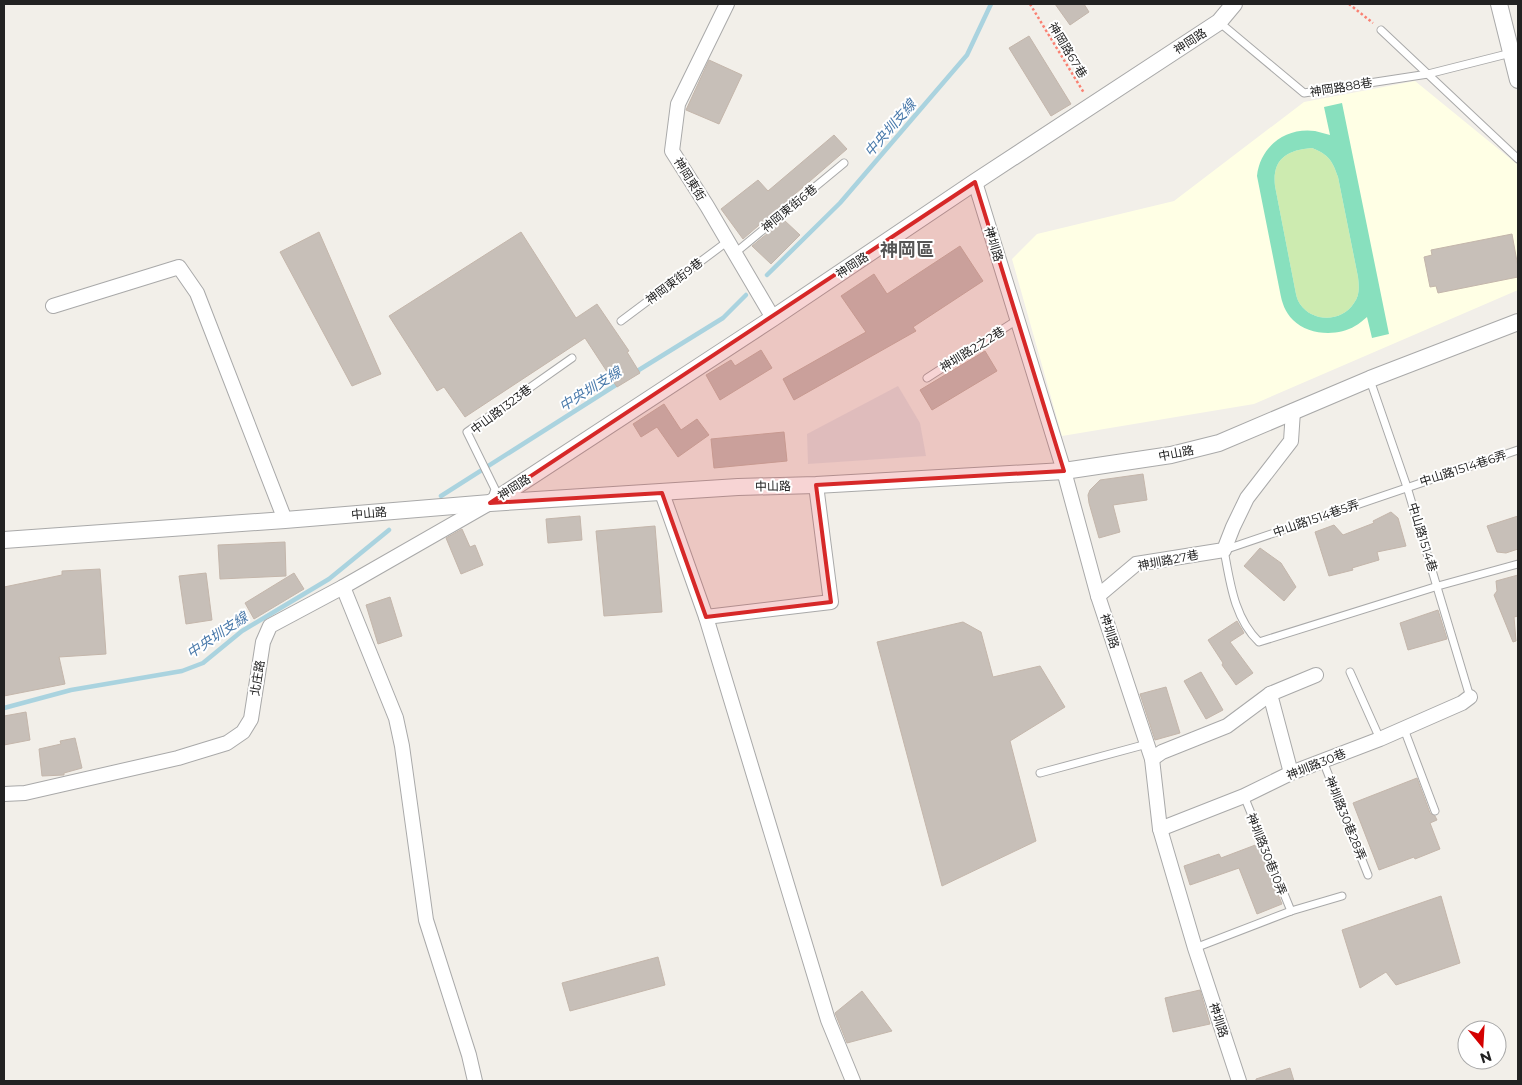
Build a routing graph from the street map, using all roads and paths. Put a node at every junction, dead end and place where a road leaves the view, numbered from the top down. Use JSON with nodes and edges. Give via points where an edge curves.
{"nodes":[{"id":1,"x":727,"y":4,"type":"edge"},
{"id":2,"x":1030,"y":4,"type":"edge"},
{"id":3,"x":1234,"y":4,"type":"edge"},
{"id":4,"x":1349,"y":4,"type":"edge"},
{"id":5,"x":1499,"y":4,"type":"edge"},
{"id":6,"x":1220,"y":22,"type":"junction"},
{"id":7,"x":1382,"y":30,"type":"joint"},
{"id":8,"x":1515,"y":51,"type":"edge"},
{"id":9,"x":1428,"y":74,"type":"junction"},
{"id":10,"x":1518,"y":80,"type":"edge"},
{"id":11,"x":1092,"y":105,"type":"junction"},
{"id":12,"x":1518,"y":159,"type":"edge"},
{"id":13,"x":844,"y":163,"type":"dead end"},
{"id":14,"x":975,"y":182,"type":"junction"},
{"id":15,"x":731,"y":247,"type":"junction"},
{"id":16,"x":53,"y":306,"type":"dead end"},
{"id":17,"x":773,"y":318,"type":"junction"},
{"id":18,"x":1017,"y":320,"type":"junction"},
{"id":19,"x":621,"y":321,"type":"dead end"},
{"id":20,"x":1518,"y":322,"type":"edge"},
{"id":21,"x":572,"y":358,"type":"dead end"},
{"id":22,"x":927,"y":378,"type":"dead end"},
{"id":23,"x":1370,"y":379,"type":"junction"},
{"id":24,"x":1294,"y":412,"type":"junction"},
{"id":25,"x":1518,"y":450,"type":"edge"},
{"id":26,"x":1064,"y":471,"type":"junction"},
{"id":27,"x":816,"y":485,"type":"junction"},
{"id":28,"x":1407,"y":487,"type":"junction"},
{"id":29,"x":662,"y":493,"type":"junction"},
{"id":30,"x":490,"y":503,"type":"junction"},
{"id":31,"x":285,"y":520,"type":"junction"},
{"id":32,"x":4,"y":540,"type":"edge"},
{"id":33,"x":1224,"y":550,"type":"junction"},
{"id":34,"x":1518,"y":564,"type":"edge"},
{"id":35,"x":1438,"y":586,"type":"junction"},
{"id":36,"x":343,"y":587,"type":"junction"},
{"id":37,"x":1098,"y":596,"type":"junction"},
{"id":38,"x":706,"y":617,"type":"junction"},
{"id":39,"x":1350,"y":672,"type":"dead end"},
{"id":40,"x":1316,"y":675,"type":"dead end"},
{"id":41,"x":1270,"y":694,"type":"junction"},
{"id":42,"x":1470,"y":697,"type":"joint"},
{"id":43,"x":1404,"y":729,"type":"junction"},
{"id":44,"x":1380,"y":740,"type":"junction"},
{"id":45,"x":1147,"y":744,"type":"junction"},
{"id":46,"x":1152,"y":759,"type":"junction"},
{"id":47,"x":1323,"y":761,"type":"junction"},
{"id":48,"x":1040,"y":773,"type":"dead end"},
{"id":49,"x":1292,"y":773,"type":"junction"},
{"id":50,"x":4,"y":794,"type":"edge"},
{"id":51,"x":1244,"y":796,"type":"junction"},
{"id":52,"x":1435,"y":811,"type":"dead end"},
{"id":53,"x":1160,"y":829,"type":"junction"},
{"id":54,"x":1368,"y":875,"type":"dead end"},
{"id":55,"x":1342,"y":896,"type":"dead end"},
{"id":56,"x":1291,"y":911,"type":"junction"},
{"id":57,"x":1194,"y":948,"type":"junction"},
{"id":58,"x":474,"y":1081,"type":"edge"},
{"id":59,"x":853,"y":1081,"type":"edge"},
{"id":60,"x":1239,"y":1081,"type":"edge"}],
"edges":[{"from":1,"to":15,"type":"street","name":"神岡東街","via":[[678,104],[672,151]]},
{"from":2,"to":11,"type":"path","name":"神岡路67巷"},
{"from":3,"to":6,"type":"street","name":"神岡路"},
{"from":4,"to":7,"type":"path"},
{"from":5,"to":8,"type":"street"},
{"from":6,"to":9,"type":"lane","name":"神岡路88巷","via":[[1304,93]]},
{"from":6,"to":11,"type":"street","name":"神岡路"},
{"from":7,"to":9,"type":"lane"},
{"from":8,"to":9,"type":"lane","name":"神岡路88巷"},
{"from":8,"to":10,"type":"street"},
{"from":9,"to":12,"type":"lane"},
{"from":11,"to":14,"type":"street","name":"神岡路"},
{"from":13,"to":15,"type":"lane","name":"神岡東街6巷"},
{"from":14,"to":17,"type":"street","name":"神岡路"},
{"from":14,"to":18,"type":"street","name":"神圳路"},
{"from":15,"to":17,"type":"street","name":"神岡東街"},
{"from":15,"to":19,"type":"lane","name":"神岡東街9巷"},
{"from":16,"to":31,"type":"street","via":[[178,267],[197,293]]},
{"from":17,"to":30,"type":"street","name":"神岡路"},
{"from":18,"to":22,"type":"lane","name":"神圳路2之2巷"},
{"from":18,"to":26,"type":"street","name":"神圳路"},
{"from":20,"to":23,"type":"street","name":"中山路"},
{"from":21,"to":30,"type":"lane","name":"中山路1323巷","via":[[467,432],[495,489]]},
{"from":23,"to":24,"type":"street","name":"中山路"},
{"from":23,"to":28,"type":"lane","name":"中山路1514巷"},
{"from":24,"to":26,"type":"street","name":"中山路","via":[[1219,443],[1171,455]]},
{"from":24,"to":33,"type":"street","via":[[1290,441],[1247,498]]},
{"from":25,"to":28,"type":"lane","name":"中山路1514巷6弄"},
{"from":26,"to":27,"type":"street","name":"中山路"},
{"from":26,"to":37,"type":"street","name":"神圳路"},
{"from":27,"to":29,"type":"street","name":"中山路"},
{"from":27,"to":38,"type":"street","via":[[832,602]]},
{"from":28,"to":33,"type":"lane","name":"中山路1514巷5弄"},
{"from":28,"to":35,"type":"lane","name":"中山路1514巷"},
{"from":29,"to":30,"type":"street","name":"中山路"},
{"from":29,"to":38,"type":"street"},
{"from":30,"to":31,"type":"street","name":"中山路"},
{"from":30,"to":36,"type":"street","name":"北庄路"},
{"from":31,"to":32,"type":"street","name":"中山路"},
{"from":33,"to":35,"type":"lane","via":[[1244,625],[1259,642]]},
{"from":33,"to":37,"type":"street","name":"神圳路27巷","via":[[1136,564]]},
{"from":34,"to":35,"type":"lane"},
{"from":35,"to":42,"type":"lane","name":"中山路1514巷"},
{"from":36,"to":50,"type":"street","name":"北庄路","via":[[270,626],[263,642],[251,719],[243,732],[227,743],[178,758],[25,793]]},
{"from":36,"to":58,"type":"street","via":[[396,718],[426,920],[469,1055]]},
{"from":37,"to":45,"type":"street","name":"神圳路"},
{"from":38,"to":59,"type":"street","via":[[828,1020]]},
{"from":39,"to":44,"type":"lane"},
{"from":40,"to":41,"type":"street"},
{"from":41,"to":46,"type":"street","via":[[1228,726]]},
{"from":41,"to":49,"type":"street"},
{"from":42,"to":43,"type":"street","name":"神圳路30巷"},
{"from":43,"to":44,"type":"street","name":"神圳路30巷"},
{"from":43,"to":52,"type":"lane"},
{"from":44,"to":47,"type":"street","name":"神圳路30巷"},
{"from":45,"to":46,"type":"street","name":"神圳路"},
{"from":45,"to":48,"type":"lane"},
{"from":46,"to":53,"type":"street","name":"神圳路"},
{"from":47,"to":49,"type":"street","name":"神圳路30巷"},
{"from":47,"to":54,"type":"lane","name":"神圳路30巷28弄"},
{"from":49,"to":51,"type":"street","name":"神圳路30巷"},
{"from":51,"to":53,"type":"street","name":"神圳路30巷"},
{"from":51,"to":56,"type":"lane","name":"神圳路30巷10弄"},
{"from":53,"to":57,"type":"street","name":"神圳路"},
{"from":55,"to":56,"type":"lane"},
{"from":56,"to":57,"type":"lane"},
{"from":57,"to":60,"type":"street","name":"神圳路"}]}
